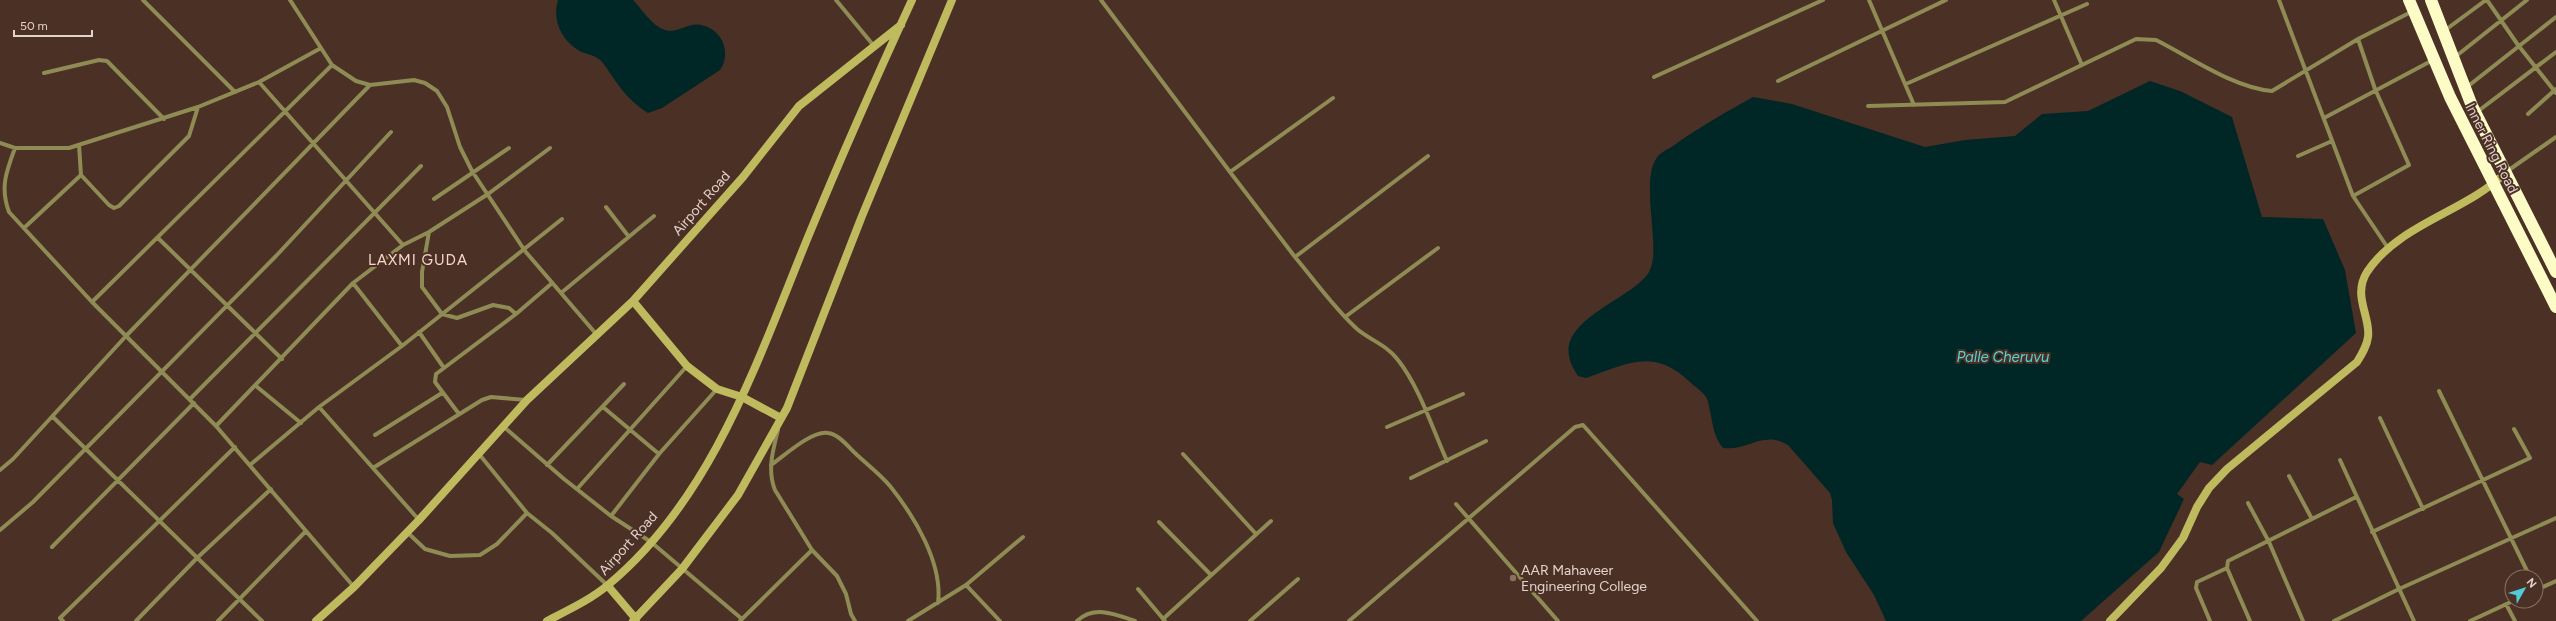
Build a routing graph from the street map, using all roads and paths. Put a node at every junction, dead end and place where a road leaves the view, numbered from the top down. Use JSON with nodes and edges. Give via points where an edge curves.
{"nodes":[{"id":1,"x":142,"y":0,"type":"edge"},
{"id":2,"x":290,"y":0,"type":"edge"},
{"id":3,"x":836,"y":0,"type":"edge"},
{"id":4,"x":912,"y":0,"type":"edge"},
{"id":5,"x":952,"y":0,"type":"edge"},
{"id":6,"x":1101,"y":0,"type":"edge"},
{"id":7,"x":1823,"y":0,"type":"edge"},
{"id":8,"x":1869,"y":0,"type":"edge"},
{"id":9,"x":1946,"y":0,"type":"edge"},
{"id":10,"x":2054,"y":0,"type":"edge"},
{"id":11,"x":2279,"y":0,"type":"edge"},
{"id":12,"x":2486,"y":0,"type":"edge"},
{"id":13,"x":2527,"y":0,"type":"edge"},
{"id":14,"x":2433,"y":1,"type":"edge"},
{"id":15,"x":2087,"y":4,"type":"dead end"},
{"id":16,"x":2411,"y":5,"type":"edge"},
{"id":17,"x":2061,"y":16,"type":"junction"},
{"id":18,"x":2556,"y":17,"type":"edge"},
{"id":19,"x":2501,"y":18,"type":"junction"},
{"id":20,"x":901,"y":25,"type":"junction"},
{"id":21,"x":1883,"y":30,"type":"junction"},
{"id":22,"x":2443,"y":32,"type":"junction"},
{"id":23,"x":2358,"y":39,"type":"junction"},
{"id":24,"x":2518,"y":45,"type":"junction"},
{"id":25,"x":874,"y":46,"type":"junction"},
{"id":26,"x":321,"y":48,"type":"junction"},
{"id":27,"x":2556,"y":52,"type":"edge"},
{"id":28,"x":2454,"y":58,"type":"junction"},
{"id":29,"x":2434,"y":59,"type":"junction"},
{"id":30,"x":332,"y":65,"type":"junction"},
{"id":31,"x":2082,"y":65,"type":"junction"},
{"id":32,"x":2537,"y":68,"type":"junction"},
{"id":33,"x":2306,"y":70,"type":"junction"},
{"id":34,"x":44,"y":73,"type":"dead end"},
{"id":35,"x":1654,"y":77,"type":"dead end"},
{"id":36,"x":1778,"y":81,"type":"dead end"},
{"id":37,"x":259,"y":82,"type":"junction"},
{"id":38,"x":1906,"y":84,"type":"junction"},
{"id":39,"x":370,"y":85,"type":"junction"},
{"id":40,"x":2465,"y":88,"type":"junction"},
{"id":41,"x":2375,"y":89,"type":"junction"},
{"id":42,"x":2555,"y":91,"type":"edge"},
{"id":43,"x":235,"y":92,"type":"junction"},
{"id":44,"x":1333,"y":98,"type":"dead end"},
{"id":45,"x":1914,"y":105,"type":"junction"},
{"id":46,"x":1868,"y":106,"type":"dead end"},
{"id":47,"x":198,"y":107,"type":"junction"},
{"id":48,"x":286,"y":113,"type":"junction"},
{"id":49,"x":2475,"y":113,"type":"junction"},
{"id":50,"x":2528,"y":114,"type":"dead end"},
{"id":51,"x":2324,"y":118,"type":"junction"},
{"id":52,"x":164,"y":119,"type":"junction"},
{"id":53,"x":391,"y":132,"type":"dead end"},
{"id":54,"x":2556,"y":137,"type":"edge"},
{"id":55,"x":2332,"y":141,"type":"junction"},
{"id":56,"x":0,"y":143,"type":"edge"},
{"id":57,"x":314,"y":144,"type":"junction"},
{"id":58,"x":79,"y":145,"type":"junction"},
{"id":59,"x":15,"y":148,"type":"junction"},
{"id":60,"x":508,"y":148,"type":"dead end"},
{"id":61,"x":550,"y":148,"type":"dead end"},
{"id":62,"x":1428,"y":156,"type":"dead end"},
{"id":63,"x":2298,"y":156,"type":"dead end"},
{"id":64,"x":421,"y":166,"type":"dead end"},
{"id":65,"x":472,"y":171,"type":"junction"},
{"id":66,"x":1230,"y":172,"type":"junction"},
{"id":67,"x":2504,"y":174,"type":"junction"},
{"id":68,"x":81,"y":175,"type":"junction"},
{"id":69,"x":347,"y":180,"type":"junction"},
{"id":70,"x":2494,"y":184,"type":"junction"},
{"id":71,"x":488,"y":194,"type":"junction"},
{"id":72,"x":2353,"y":196,"type":"junction"},
{"id":73,"x":434,"y":199,"type":"dead end"},
{"id":74,"x":606,"y":207,"type":"dead end"},
{"id":75,"x":374,"y":212,"type":"junction"},
{"id":76,"x":654,"y":216,"type":"dead end"},
{"id":77,"x":562,"y":219,"type":"dead end"},
{"id":78,"x":24,"y":228,"type":"junction"},
{"id":79,"x":429,"y":232,"type":"junction"},
{"id":80,"x":629,"y":237,"type":"junction"},
{"id":81,"x":158,"y":238,"type":"junction"},
{"id":82,"x":403,"y":245,"type":"junction"},
{"id":83,"x":1438,"y":248,"type":"dead end"},
{"id":84,"x":2389,"y":250,"type":"junction"},
{"id":85,"x":525,"y":251,"type":"junction"},
{"id":86,"x":1295,"y":258,"type":"junction"},
{"id":87,"x":190,"y":270,"type":"junction"},
{"id":88,"x":2556,"y":272,"type":"edge"},
{"id":89,"x":353,"y":284,"type":"junction"},
{"id":90,"x":551,"y":284,"type":"junction"},
{"id":91,"x":561,"y":294,"type":"junction"},
{"id":92,"x":632,"y":301,"type":"junction"},
{"id":93,"x":92,"y":302,"type":"junction"},
{"id":94,"x":227,"y":306,"type":"junction"},
{"id":95,"x":2556,"y":307,"type":"edge"},
{"id":96,"x":442,"y":314,"type":"junction"},
{"id":97,"x":516,"y":314,"type":"junction"},
{"id":98,"x":1345,"y":317,"type":"junction"},
{"id":99,"x":419,"y":332,"type":"junction"},
{"id":100,"x":255,"y":334,"type":"junction"},
{"id":101,"x":598,"y":335,"type":"junction"},
{"id":102,"x":126,"y":336,"type":"junction"},
{"id":103,"x":402,"y":346,"type":"junction"},
{"id":104,"x":282,"y":359,"type":"junction"},
{"id":105,"x":687,"y":366,"type":"junction"},
{"id":106,"x":444,"y":368,"type":"junction"},
{"id":107,"x":162,"y":371,"type":"junction"},
{"id":108,"x":624,"y":384,"type":"dead end"},
{"id":109,"x":256,"y":386,"type":"junction"},
{"id":110,"x":717,"y":389,"type":"junction"},
{"id":111,"x":2439,"y":391,"type":"dead end"},
{"id":112,"x":442,"y":393,"type":"junction"},
{"id":113,"x":1463,"y":394,"type":"dead end"},
{"id":114,"x":742,"y":397,"type":"junction"},
{"id":115,"x":190,"y":399,"type":"junction"},
{"id":116,"x":527,"y":400,"type":"junction"},
{"id":117,"x":194,"y":403,"type":"junction"},
{"id":118,"x":319,"y":407,"type":"junction"},
{"id":119,"x":603,"y":407,"type":"junction"},
{"id":120,"x":1425,"y":412,"type":"junction"},
{"id":121,"x":459,"y":414,"type":"junction"},
{"id":122,"x":53,"y":417,"type":"junction"},
{"id":123,"x":781,"y":418,"type":"junction"},
{"id":124,"x":2380,"y":418,"type":"dead end"},
{"id":125,"x":301,"y":423,"type":"junction"},
{"id":126,"x":216,"y":426,"type":"junction"},
{"id":127,"x":504,"y":427,"type":"junction"},
{"id":128,"x":1387,"y":427,"type":"dead end"},
{"id":129,"x":2514,"y":429,"type":"dead end"},
{"id":130,"x":631,"y":430,"type":"junction"},
{"id":131,"x":375,"y":435,"type":"dead end"},
{"id":132,"x":1486,"y":442,"type":"dead end"},
{"id":133,"x":234,"y":447,"type":"junction"},
{"id":134,"x":86,"y":449,"type":"junction"},
{"id":135,"x":478,"y":454,"type":"junction"},
{"id":136,"x":659,"y":454,"type":"junction"},
{"id":137,"x":1183,"y":454,"type":"dead end"},
{"id":138,"x":2340,"y":460,"type":"dead end"},
{"id":139,"x":1447,"y":461,"type":"junction"},
{"id":140,"x":250,"y":465,"type":"junction"},
{"id":141,"x":548,"y":465,"type":"junction"},
{"id":142,"x":771,"y":465,"type":"junction"},
{"id":143,"x":373,"y":468,"type":"junction"},
{"id":144,"x":0,"y":470,"type":"edge"},
{"id":145,"x":2289,"y":476,"type":"dead end"},
{"id":146,"x":1411,"y":478,"type":"dead end"},
{"id":147,"x":118,"y":480,"type":"junction"},
{"id":148,"x":2483,"y":481,"type":"junction"},
{"id":149,"x":271,"y":489,"type":"junction"},
{"id":150,"x":577,"y":489,"type":"junction"},
{"id":151,"x":2356,"y":497,"type":"junction"},
{"id":152,"x":2248,"y":503,"type":"dead end"},
{"id":153,"x":1456,"y":504,"type":"dead end"},
{"id":154,"x":2423,"y":508,"type":"junction"},
{"id":155,"x":526,"y":514,"type":"junction"},
{"id":156,"x":611,"y":516,"type":"junction"},
{"id":157,"x":1468,"y":518,"type":"junction"},
{"id":158,"x":2556,"y":518,"type":"edge"},
{"id":159,"x":2312,"y":519,"type":"junction"},
{"id":160,"x":419,"y":520,"type":"junction"},
{"id":161,"x":1271,"y":521,"type":"dead end"},
{"id":162,"x":160,"y":522,"type":"junction"},
{"id":163,"x":1159,"y":522,"type":"dead end"},
{"id":164,"x":0,"y":530,"type":"edge"},
{"id":165,"x":306,"y":531,"type":"junction"},
{"id":166,"x":407,"y":532,"type":"junction"},
{"id":167,"x":2372,"y":532,"type":"junction"},
{"id":168,"x":1256,"y":534,"type":"junction"},
{"id":169,"x":1023,"y":537,"type":"dead end"},
{"id":170,"x":2511,"y":537,"type":"junction"},
{"id":171,"x":651,"y":542,"type":"junction"},
{"id":172,"x":2269,"y":542,"type":"junction"},
{"id":173,"x":52,"y":547,"type":"dead end"},
{"id":174,"x":812,"y":550,"type":"junction"},
{"id":175,"x":197,"y":558,"type":"junction"},
{"id":176,"x":2227,"y":568,"type":"junction"},
{"id":177,"x":682,"y":569,"type":"junction"},
{"id":178,"x":2526,"y":569,"type":"edge"},
{"id":179,"x":1211,"y":575,"type":"junction"},
{"id":180,"x":1298,"y":579,"type":"dead end"},
{"id":181,"x":2556,"y":581,"type":"edge"},
{"id":182,"x":966,"y":585,"type":"junction"},
{"id":183,"x":608,"y":586,"type":"junction"},
{"id":184,"x":2544,"y":586,"type":"edge"},
{"id":185,"x":354,"y":587,"type":"junction"},
{"id":186,"x":1138,"y":589,"type":"dead end"},
{"id":187,"x":2399,"y":589,"type":"junction"},
{"id":188,"x":239,"y":599,"type":"junction"},
{"id":189,"x":938,"y":603,"type":"junction"},
{"id":190,"x":2504,"y":605,"type":"edge"},
{"id":191,"x":2509,"y":609,"type":"edge"},
{"id":192,"x":60,"y":620,"type":"edge"},
{"id":193,"x":634,"y":620,"type":"edge"},
{"id":194,"x":741,"y":620,"type":"edge"},
{"id":195,"x":1164,"y":620,"type":"edge"},
{"id":196,"x":136,"y":621,"type":"edge"},
{"id":197,"x":218,"y":621,"type":"edge"},
{"id":198,"x":262,"y":621,"type":"edge"},
{"id":199,"x":316,"y":621,"type":"edge"},
{"id":200,"x":547,"y":621,"type":"edge"},
{"id":201,"x":855,"y":621,"type":"edge"},
{"id":202,"x":908,"y":621,"type":"edge"},
{"id":203,"x":1000,"y":621,"type":"edge"},
{"id":204,"x":1077,"y":621,"type":"edge"},
{"id":205,"x":1135,"y":621,"type":"edge"},
{"id":206,"x":1250,"y":621,"type":"edge"},
{"id":207,"x":1349,"y":621,"type":"edge"},
{"id":208,"x":1558,"y":621,"type":"edge"},
{"id":209,"x":1757,"y":621,"type":"edge"},
{"id":210,"x":2110,"y":621,"type":"edge"},
{"id":211,"x":2210,"y":621,"type":"edge"},
{"id":212,"x":2250,"y":621,"type":"edge"},
{"id":213,"x":2303,"y":621,"type":"edge"},
{"id":214,"x":2334,"y":621,"type":"edge"},
{"id":215,"x":2414,"y":621,"type":"edge"},
{"id":216,"x":2470,"y":621,"type":"edge"},
{"id":217,"x":2515,"y":621,"type":"edge"}],
"edges":[{"from":1,"to":43,"type":"street"},
{"from":2,"to":26,"type":"street"},
{"from":3,"to":25,"type":"street"},
{"from":4,"to":20,"type":"street","name":"Airport Road"},
{"from":5,"to":123,"type":"street"},
{"from":6,"to":66,"type":"street"},
{"from":7,"to":35,"type":"street"},
{"from":8,"to":21,"type":"street"},
{"from":9,"to":21,"type":"street"},
{"from":10,"to":17,"type":"street"},
{"from":11,"to":33,"type":"street"},
{"from":12,"to":19,"type":"street"},
{"from":12,"to":22,"type":"street"},
{"from":13,"to":19,"type":"street"},
{"from":14,"to":22,"type":"highway","name":"Inner Ring Road"},
{"from":15,"to":17,"type":"street"},
{"from":16,"to":23,"type":"street"},
{"from":16,"to":29,"type":"highway","name":"Inner Ring Road"},
{"from":17,"to":31,"type":"street"},
{"from":17,"to":38,"type":"street"},
{"from":18,"to":24,"type":"street"},
{"from":19,"to":24,"type":"street"},
{"from":19,"to":28,"type":"street"},
{"from":20,"to":25,"type":"street","name":"Airport Road"},
{"from":20,"to":114,"type":"street","name":"Airport Road","via":[[827,193]]},
{"from":21,"to":36,"type":"street"},
{"from":21,"to":38,"type":"street"},
{"from":22,"to":28,"type":"highway","name":"Inner Ring Road"},
{"from":23,"to":33,"type":"street"},
{"from":23,"to":41,"type":"street"},
{"from":24,"to":32,"type":"street"},
{"from":24,"to":40,"type":"street"},
{"from":25,"to":92,"type":"street","name":"Airport Road","via":[[799,106],[742,176]]},
{"from":26,"to":30,"type":"street"},
{"from":26,"to":37,"type":"street"},
{"from":27,"to":32,"type":"street"},
{"from":28,"to":40,"type":"highway","name":"Inner Ring Road"},
{"from":29,"to":41,"type":"street"},
{"from":29,"to":70,"type":"highway","name":"Inner Ring Road","via":[[2450,97]]},
{"from":30,"to":39,"type":"street","via":[[356,81]]},
{"from":30,"to":48,"type":"street"},
{"from":31,"to":33,"type":"street","via":[[2143,38],[2156,40],[2228,78],[2263,91],[2272,91]]},
{"from":31,"to":45,"type":"street","via":[[2005,102]]},
{"from":32,"to":42,"type":"street"},
{"from":32,"to":49,"type":"street"},
{"from":33,"to":51,"type":"street"},
{"from":34,"to":52,"type":"street","via":[[99,60],[107,61]]},
{"from":37,"to":43,"type":"street"},
{"from":37,"to":48,"type":"street"},
{"from":38,"to":45,"type":"street"},
{"from":39,"to":57,"type":"street"},
{"from":39,"to":65,"type":"street","via":[[414,80],[437,90],[447,107],[460,147]]},
{"from":40,"to":49,"type":"highway","name":"Inner Ring Road"},
{"from":41,"to":51,"type":"street"},
{"from":41,"to":72,"type":"street","via":[[2408,165]]},
{"from":42,"to":50,"type":"street"},
{"from":43,"to":47,"type":"street"},
{"from":44,"to":66,"type":"street"},
{"from":45,"to":46,"type":"street"},
{"from":47,"to":52,"type":"street"},
{"from":47,"to":68,"type":"street","via":[[189,136],[119,206],[114,208],[109,205]]},
{"from":48,"to":57,"type":"street"},
{"from":48,"to":81,"type":"street"},
{"from":49,"to":67,"type":"highway","name":"Inner Ring Road"},
{"from":51,"to":55,"type":"street"},
{"from":52,"to":58,"type":"street"},
{"from":53,"to":69,"type":"street"},
{"from":54,"to":67,"type":"street"},
{"from":55,"to":63,"type":"street"},
{"from":55,"to":72,"type":"street"},
{"from":56,"to":59,"type":"street"},
{"from":57,"to":69,"type":"street"},
{"from":57,"to":87,"type":"street"},
{"from":58,"to":59,"type":"street","via":[[62,148]]},
{"from":58,"to":68,"type":"street"},
{"from":59,"to":78,"type":"street","via":[[1,188],[2,200]]},
{"from":60,"to":65,"type":"street"},
{"from":61,"to":71,"type":"street"},
{"from":62,"to":86,"type":"street"},
{"from":64,"to":75,"type":"street"},
{"from":65,"to":71,"type":"street"},
{"from":65,"to":73,"type":"street"},
{"from":66,"to":86,"type":"street"},
{"from":67,"to":70,"type":"street"},
{"from":67,"to":88,"type":"highway","name":"Inner Ring Road"},
{"from":68,"to":78,"type":"street"},
{"from":69,"to":75,"type":"street"},
{"from":69,"to":94,"type":"street"},
{"from":70,"to":84,"type":"street","via":[[2410,233]]},
{"from":70,"to":95,"type":"highway","name":"Inner Ring Road"},
{"from":71,"to":79,"type":"street"},
{"from":71,"to":85,"type":"street"},
{"from":72,"to":84,"type":"street"},
{"from":74,"to":80,"type":"street"},
{"from":75,"to":82,"type":"street"},
{"from":75,"to":100,"type":"street"},
{"from":76,"to":80,"type":"street"},
{"from":77,"to":85,"type":"street"},
{"from":78,"to":93,"type":"street"},
{"from":79,"to":82,"type":"street"},
{"from":79,"to":96,"type":"street","via":[[422,288]]},
{"from":80,"to":91,"type":"street"},
{"from":81,"to":87,"type":"street"},
{"from":81,"to":93,"type":"street"},
{"from":82,"to":89,"type":"street"},
{"from":83,"to":98,"type":"street"},
{"from":84,"to":210,"type":"street","via":[[2367,272],[2361,290],[2368,336],[2364,351],[2357,362],[2228,469],[2209,488],[2174,552]]},
{"from":85,"to":90,"type":"street"},
{"from":85,"to":96,"type":"street"},
{"from":86,"to":98,"type":"street"},
{"from":87,"to":94,"type":"street"},
{"from":87,"to":102,"type":"street"},
{"from":89,"to":103,"type":"street"},
{"from":89,"to":104,"type":"street"},
{"from":90,"to":91,"type":"street"},
{"from":90,"to":97,"type":"street"},
{"from":91,"to":101,"type":"street"},
{"from":92,"to":101,"type":"street","name":"Airport Road"},
{"from":92,"to":105,"type":"street"},
{"from":93,"to":102,"type":"street"},
{"from":94,"to":100,"type":"street"},
{"from":94,"to":107,"type":"street"},
{"from":96,"to":97,"type":"street","via":[[457,318],[493,305],[509,308]]},
{"from":96,"to":99,"type":"street"},
{"from":97,"to":106,"type":"street"},
{"from":98,"to":120,"type":"street","via":[[1358,330],[1397,358]]},
{"from":99,"to":103,"type":"street"},
{"from":99,"to":106,"type":"street"},
{"from":100,"to":104,"type":"street"},
{"from":100,"to":115,"type":"street"},
{"from":101,"to":116,"type":"street","name":"Airport Road"},
{"from":102,"to":107,"type":"street"},
{"from":102,"to":122,"type":"street"},
{"from":103,"to":118,"type":"street"},
{"from":104,"to":109,"type":"street"},
{"from":105,"to":110,"type":"street"},
{"from":105,"to":130,"type":"street"},
{"from":106,"to":112,"type":"street","via":[[434,378]]},
{"from":107,"to":115,"type":"street"},
{"from":107,"to":134,"type":"street"},
{"from":108,"to":119,"type":"street"},
{"from":109,"to":125,"type":"street"},
{"from":109,"to":126,"type":"street"},
{"from":110,"to":114,"type":"street"},
{"from":110,"to":136,"type":"street"},
{"from":111,"to":148,"type":"street"},
{"from":112,"to":121,"type":"street"},
{"from":112,"to":131,"type":"street"},
{"from":113,"to":120,"type":"street"},
{"from":114,"to":123,"type":"street"},
{"from":114,"to":171,"type":"street","name":"Airport Road","via":[[700,477]]},
{"from":115,"to":117,"type":"street"},
{"from":116,"to":121,"type":"street","via":[[491,397]]},
{"from":116,"to":127,"type":"street","name":"Airport Road"},
{"from":117,"to":126,"type":"street"},
{"from":117,"to":147,"type":"street"},
{"from":118,"to":125,"type":"street"},
{"from":118,"to":143,"type":"street"},
{"from":119,"to":130,"type":"street"},
{"from":119,"to":141,"type":"street"},
{"from":120,"to":128,"type":"street"},
{"from":120,"to":139,"type":"street"},
{"from":121,"to":143,"type":"street"},
{"from":122,"to":134,"type":"street"},
{"from":122,"to":144,"type":"street"},
{"from":123,"to":142,"type":"street"},
{"from":123,"to":177,"type":"street","via":[[738,495]]},
{"from":124,"to":154,"type":"street"},
{"from":125,"to":140,"type":"street"},
{"from":126,"to":133,"type":"street"},
{"from":127,"to":135,"type":"street","name":"Airport Road"},
{"from":127,"to":141,"type":"street"},
{"from":129,"to":148,"type":"street","via":[[2530,458]]},
{"from":130,"to":136,"type":"street"},
{"from":130,"to":150,"type":"street"},
{"from":132,"to":139,"type":"street"},
{"from":133,"to":140,"type":"street"},
{"from":133,"to":162,"type":"street"},
{"from":134,"to":147,"type":"street"},
{"from":134,"to":164,"type":"street","via":[[33,502]]},
{"from":135,"to":155,"type":"street"},
{"from":135,"to":160,"type":"street","name":"Airport Road"},
{"from":136,"to":156,"type":"street"},
{"from":137,"to":168,"type":"street"},
{"from":138,"to":151,"type":"street"},
{"from":139,"to":146,"type":"street"},
{"from":140,"to":149,"type":"street"},
{"from":141,"to":150,"type":"street"},
{"from":142,"to":174,"type":"street","via":[[775,490]]},
{"from":142,"to":189,"type":"street","via":[[814,435],[828,432],[840,439],[890,485],[909,512],[930,554],[939,592]]},
{"from":143,"to":160,"type":"street"},
{"from":145,"to":159,"type":"street"},
{"from":147,"to":162,"type":"street"},
{"from":147,"to":173,"type":"street"},
{"from":148,"to":154,"type":"street"},
{"from":148,"to":170,"type":"street"},
{"from":149,"to":165,"type":"street"},
{"from":149,"to":175,"type":"street"},
{"from":150,"to":156,"type":"street"},
{"from":151,"to":159,"type":"street"},
{"from":151,"to":167,"type":"street"},
{"from":152,"to":172,"type":"street"},
{"from":153,"to":157,"type":"street"},
{"from":154,"to":167,"type":"street"},
{"from":155,"to":166,"type":"street","via":[[497,544],[480,554],[450,556],[425,549]]},
{"from":155,"to":183,"type":"street","via":[[552,533]]},
{"from":156,"to":171,"type":"street"},
{"from":157,"to":207,"type":"street"},
{"from":157,"to":208,"type":"street"},
{"from":157,"to":209,"type":"street","via":[[1575,427],[1583,425]]},
{"from":158,"to":170,"type":"street"},
{"from":159,"to":172,"type":"street"},
{"from":160,"to":166,"type":"street","name":"Airport Road"},
{"from":161,"to":168,"type":"street"},
{"from":162,"to":175,"type":"street"},
{"from":162,"to":192,"type":"street"},
{"from":163,"to":179,"type":"street"},
{"from":165,"to":185,"type":"street"},
{"from":165,"to":188,"type":"street"},
{"from":166,"to":185,"type":"street","name":"Airport Road"},
{"from":167,"to":187,"type":"street"},
{"from":168,"to":179,"type":"street"},
{"from":169,"to":182,"type":"street"},
{"from":170,"to":178,"type":"street"},
{"from":170,"to":187,"type":"street"},
{"from":171,"to":177,"type":"street"},
{"from":171,"to":183,"type":"street","name":"Airport Road"},
{"from":172,"to":176,"type":"street","via":[[2228,561]]},
{"from":172,"to":213,"type":"street"},
{"from":174,"to":194,"type":"street"},
{"from":174,"to":201,"type":"street","via":[[844,587]]},
{"from":175,"to":188,"type":"street"},
{"from":175,"to":196,"type":"street"},
{"from":176,"to":211,"type":"street","via":[[2197,582],[2196,588]]},
{"from":176,"to":212,"type":"street"},
{"from":177,"to":193,"type":"street"},
{"from":177,"to":194,"type":"street"},
{"from":179,"to":195,"type":"street"},
{"from":180,"to":206,"type":"street"},
{"from":181,"to":184,"type":"street"},
{"from":182,"to":189,"type":"street"},
{"from":182,"to":203,"type":"street"},
{"from":183,"to":193,"type":"street"},
{"from":183,"to":200,"type":"street","name":"Airport Road"},
{"from":185,"to":199,"type":"street","name":"Airport Road"},
{"from":186,"to":195,"type":"street"},
{"from":187,"to":214,"type":"street"},
{"from":187,"to":215,"type":"street"},
{"from":188,"to":197,"type":"street"},
{"from":188,"to":198,"type":"street"},
{"from":189,"to":202,"type":"street"},
{"from":190,"to":216,"type":"street"},
{"from":191,"to":217,"type":"street"},
{"from":204,"to":205,"type":"street","via":[[1090,612],[1102,612]]}]}
